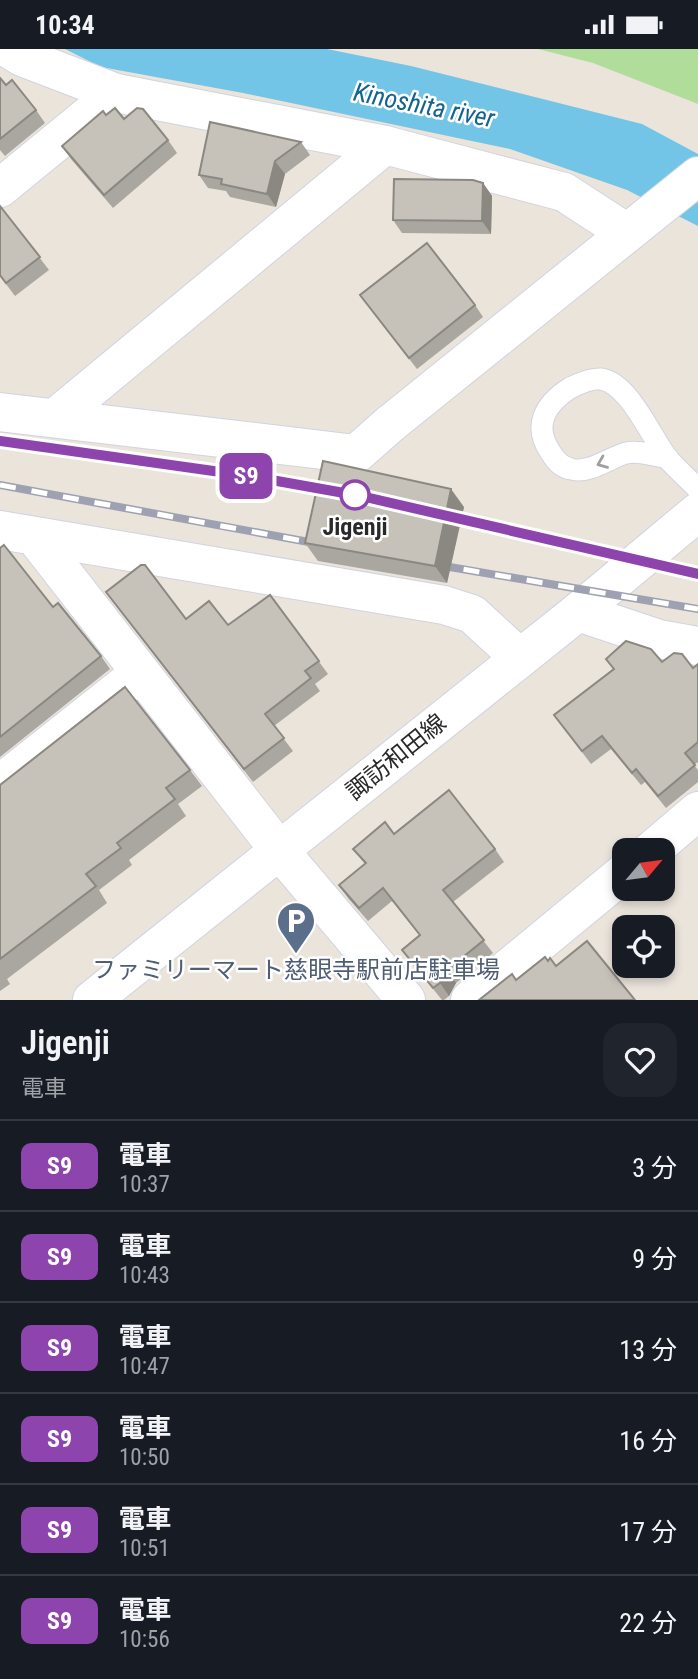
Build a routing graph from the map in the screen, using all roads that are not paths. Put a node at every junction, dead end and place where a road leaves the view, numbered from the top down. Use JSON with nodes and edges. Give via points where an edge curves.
{"nodes":[{"id":1,"x":9,"y":49,"type":"edge"},
{"id":2,"x":116,"y":93,"type":"junction"},
{"id":3,"x":385,"y":145,"type":"junction"},
{"id":4,"x":698,"y":176,"type":"edge"},
{"id":5,"x":0,"y":188,"type":"edge"},
{"id":6,"x":635,"y":227,"type":"junction"},
{"id":7,"x":0,"y":412,"type":"edge"},
{"id":8,"x":55,"y":418,"type":"junction"},
{"id":9,"x":668,"y":458,"type":"junction"},
{"id":10,"x":698,"y":489,"type":"edge"},
{"id":11,"x":698,"y":512,"type":"edge"},
{"id":12,"x":17,"y":534,"type":"edge"},
{"id":13,"x":578,"y":612,"type":"junction"},
{"id":14,"x":698,"y":646,"type":"edge"},
{"id":15,"x":520,"y":658,"type":"junction"},
{"id":16,"x":140,"y":673,"type":"junction"},
{"id":17,"x":0,"y":784,"type":"edge"},
{"id":18,"x":693,"y":827,"type":"edge"},
{"id":19,"x":674,"y":838,"type":"edge"},
{"id":20,"x":279,"y":850,"type":"junction"},
{"id":21,"x":612,"y":883,"type":"edge"},
{"id":22,"x":92,"y":1000,"type":"edge"},
{"id":23,"x":406,"y":1000,"type":"edge"},
{"id":24,"x":470,"y":1000,"type":"edge"}],
"edges":[{"from":1,"to":2,"type":"street"},
{"from":2,"to":3,"type":"street"},
{"from":2,"to":5,"type":"street"},
{"from":3,"to":6,"type":"street","via":[[564,192]]},
{"from":3,"to":8,"type":"street"},
{"from":4,"to":6,"type":"street"},
{"from":6,"to":8,"type":"street","via":[[356,454]]},
{"from":7,"to":8,"type":"street"},
{"from":9,"to":9,"type":"lane","one_way":true,"via":[[628,452],[572,470],[557,464],[545,446],[540,427],[544,411],[578,384],[600,379],[616,385]]},
{"from":9,"to":10,"type":"lane"},
{"from":11,"to":13,"type":"street","name":"諏訪和田線"},
{"from":12,"to":15,"type":"street","via":[[444,605],[472,614]]},
{"from":12,"to":16,"type":"street"},
{"from":13,"to":14,"type":"street","via":[[659,639]]},
{"from":13,"to":15,"type":"street","name":"諏訪和田線"},
{"from":15,"to":20,"type":"street","name":"諏訪和田線"},
{"from":16,"to":17,"type":"street"},
{"from":16,"to":20,"type":"street"},
{"from":18,"to":19,"type":"street"},
{"from":20,"to":22,"type":"street","name":"諏訪和田線"},
{"from":20,"to":23,"type":"street"},
{"from":21,"to":24,"type":"street"}]}
